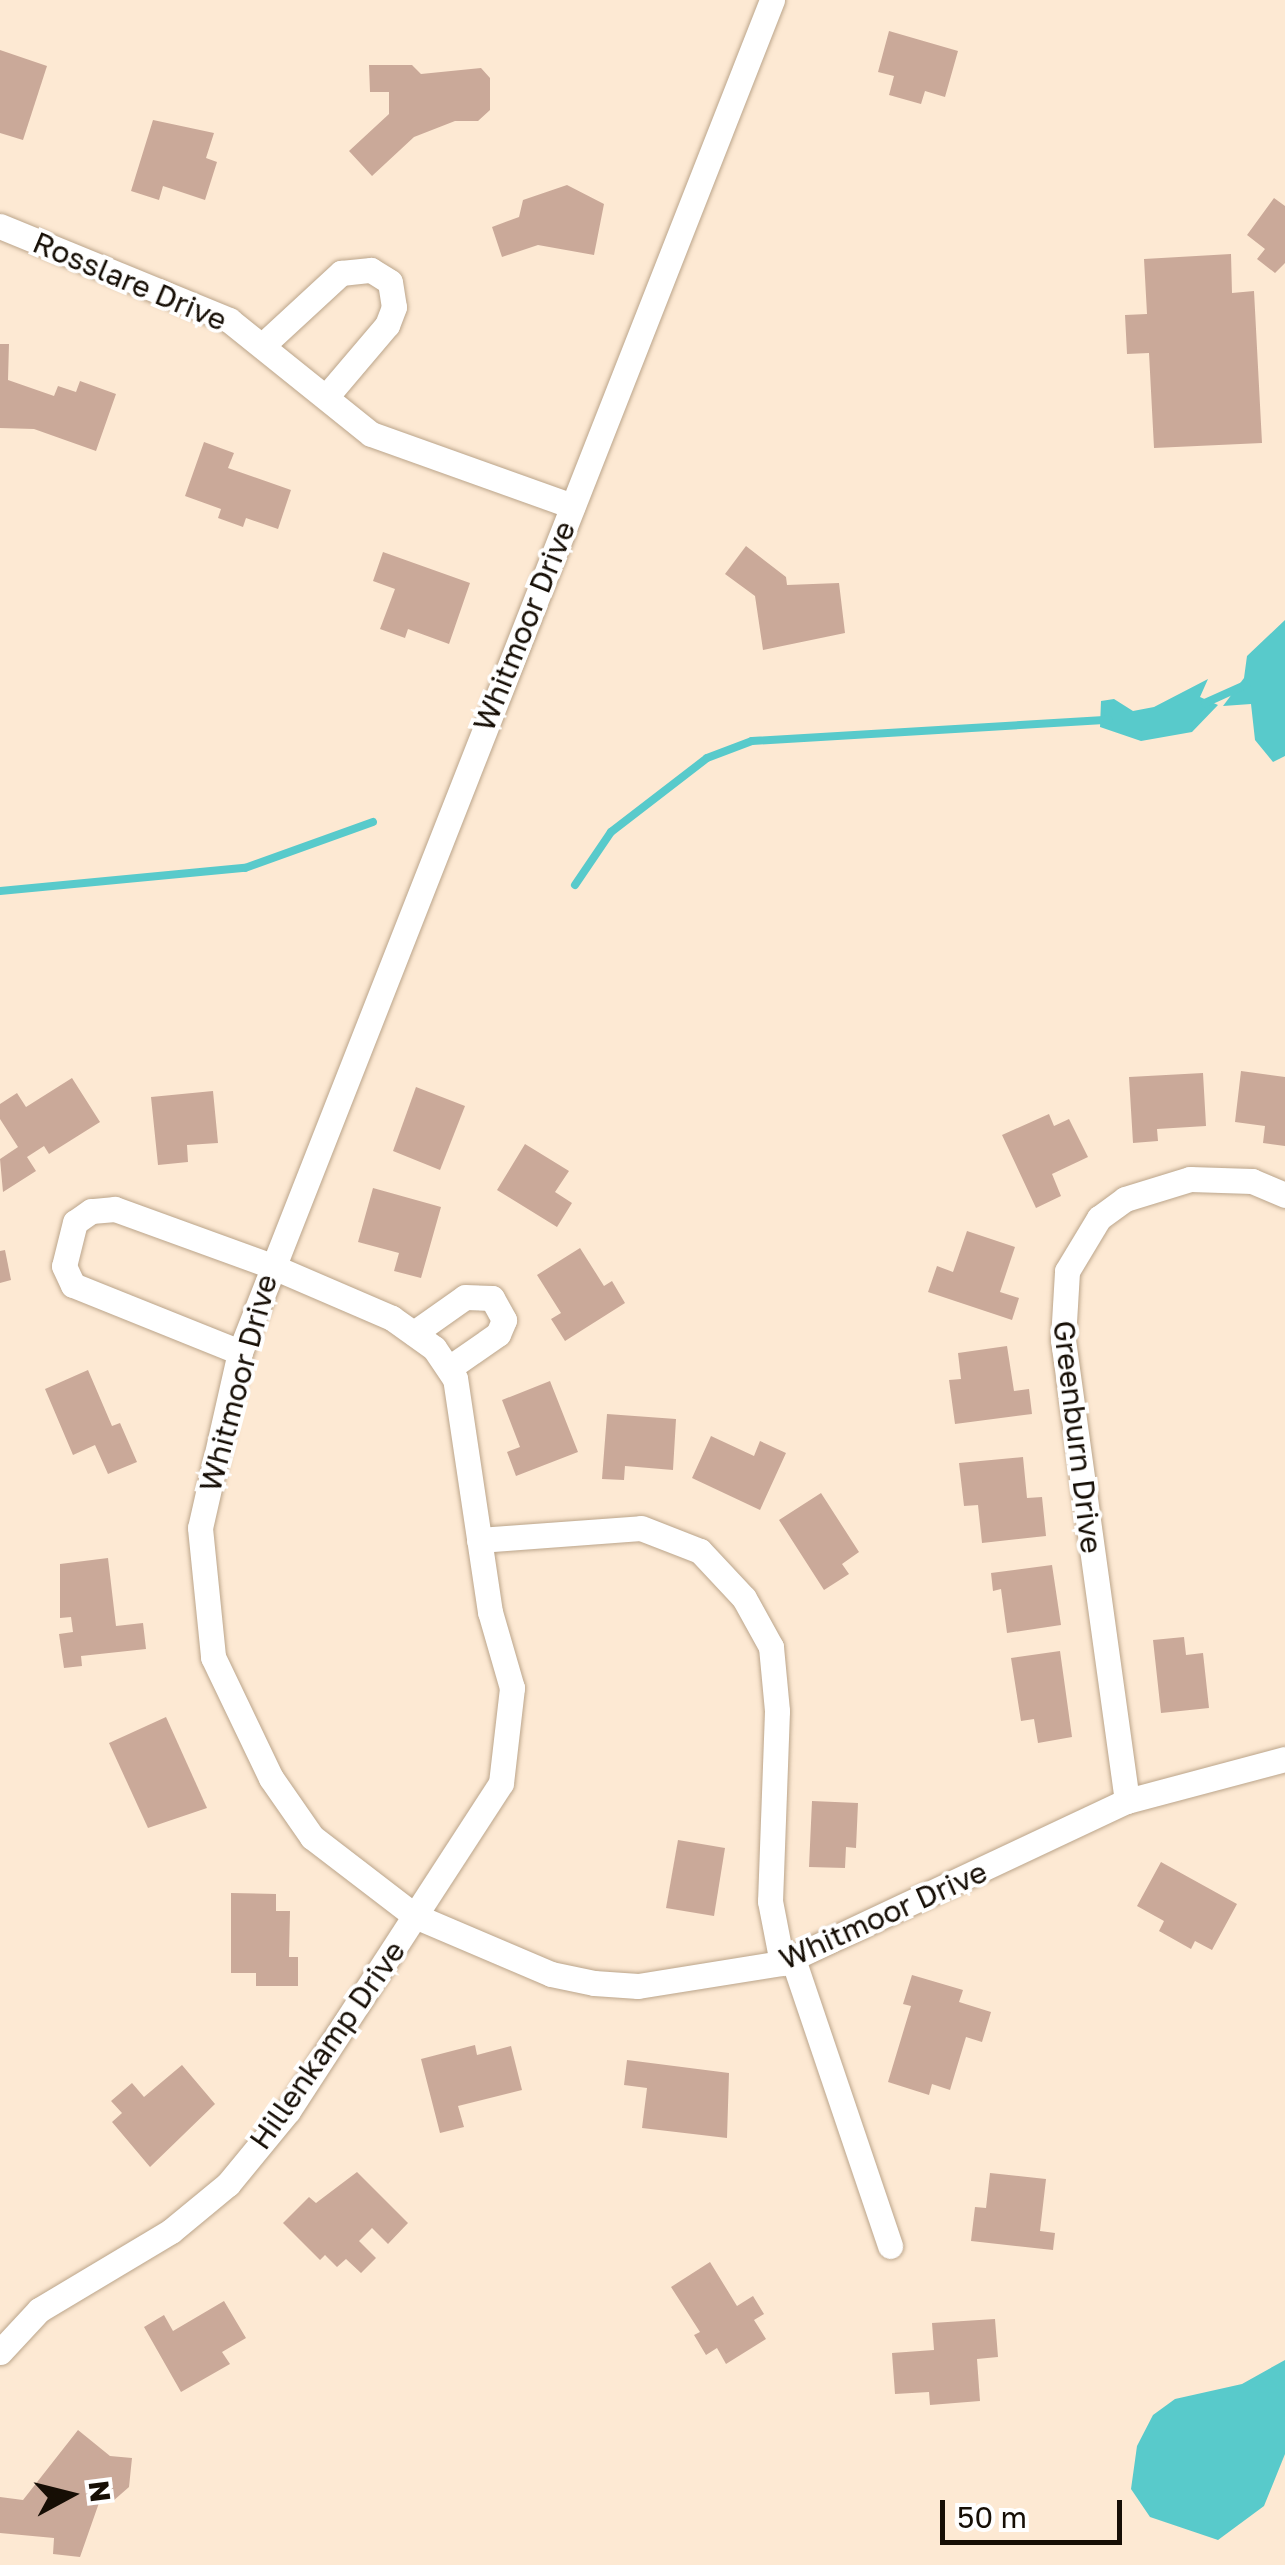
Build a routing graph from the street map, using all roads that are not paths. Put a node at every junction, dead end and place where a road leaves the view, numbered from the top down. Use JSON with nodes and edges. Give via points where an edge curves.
{"nodes":[{"id":1,"x":772,"y":0,"type":"edge"},
{"id":2,"x":0,"y":226,"type":"edge"},
{"id":3,"x":264,"y":344,"type":"junction"},
{"id":4,"x":326,"y":397,"type":"junction"},
{"id":5,"x":572,"y":506,"type":"junction"},
{"id":6,"x":1285,"y":1195,"type":"edge"},
{"id":7,"x":270,"y":1264,"type":"junction"},
{"id":8,"x":414,"y":1333,"type":"junction"},
{"id":9,"x":240,"y":1352,"type":"junction"},
{"id":10,"x":448,"y":1368,"type":"junction"},
{"id":11,"x":479,"y":1540,"type":"junction"},
{"id":12,"x":1285,"y":1759,"type":"edge"},
{"id":13,"x":1127,"y":1802,"type":"junction"},
{"id":14,"x":414,"y":1916,"type":"junction"},
{"id":15,"x":787,"y":1961,"type":"junction"},
{"id":16,"x":890,"y":2246,"type":"dead end"},
{"id":17,"x":0,"y":2352,"type":"edge"}],
"edges":[{"from":1,"to":5,"type":"street","name":"Whitmoor Drive"},
{"from":2,"to":3,"type":"street","name":"Rosslare Drive","via":[[229,320]]},
{"from":3,"to":4,"type":"street","name":"Rosslare Drive"},
{"from":3,"to":4,"type":"street","via":[[341,273],[371,270],[390,282],[394,307],[387,325]]},
{"from":4,"to":5,"type":"street","name":"Rosslare Drive","via":[[372,434]]},
{"from":5,"to":7,"type":"street","name":"Whitmoor Drive"},
{"from":6,"to":13,"type":"street","name":"Greenburn Drive","via":[[1252,1181],[1190,1179],[1125,1198],[1099,1218],[1067,1271],[1062,1338]]},
{"from":7,"to":8,"type":"street"},
{"from":7,"to":9,"type":"street","name":"Whitmoor Drive"},
{"from":7,"to":9,"type":"street","via":[[115,1208],[74,1222],[66,1241],[64,1266],[73,1285]]},
{"from":8,"to":10,"type":"street"},
{"from":8,"to":10,"type":"street","via":[[465,1296],[492,1298],[504,1320],[498,1334]]},
{"from":9,"to":14,"type":"street","name":"Whitmoor Drive","via":[[200,1528],[212,1656],[271,1778],[312,1837]]},
{"from":10,"to":11,"type":"street","name":"Hillenkamp Drive"},
{"from":11,"to":14,"type":"street","name":"Hillenkamp Drive","via":[[512,1688],[510,1739],[501,1782]]},
{"from":11,"to":15,"type":"street","via":[[641,1528],[700,1551],[744,1598],[770,1647],[777,1710],[770,1901]]},
{"from":12,"to":13,"type":"street","name":"Whitmoor Drive"},
{"from":13,"to":15,"type":"street","name":"Whitmoor Drive"},
{"from":14,"to":15,"type":"street","name":"Whitmoor Drive","via":[[551,1974],[594,1983],[638,1986]]},
{"from":14,"to":17,"type":"street","name":"Hillenkamp Drive","via":[[288,2111],[228,2184],[171,2231],[38,2310]]},
{"from":15,"to":16,"type":"street"}]}
